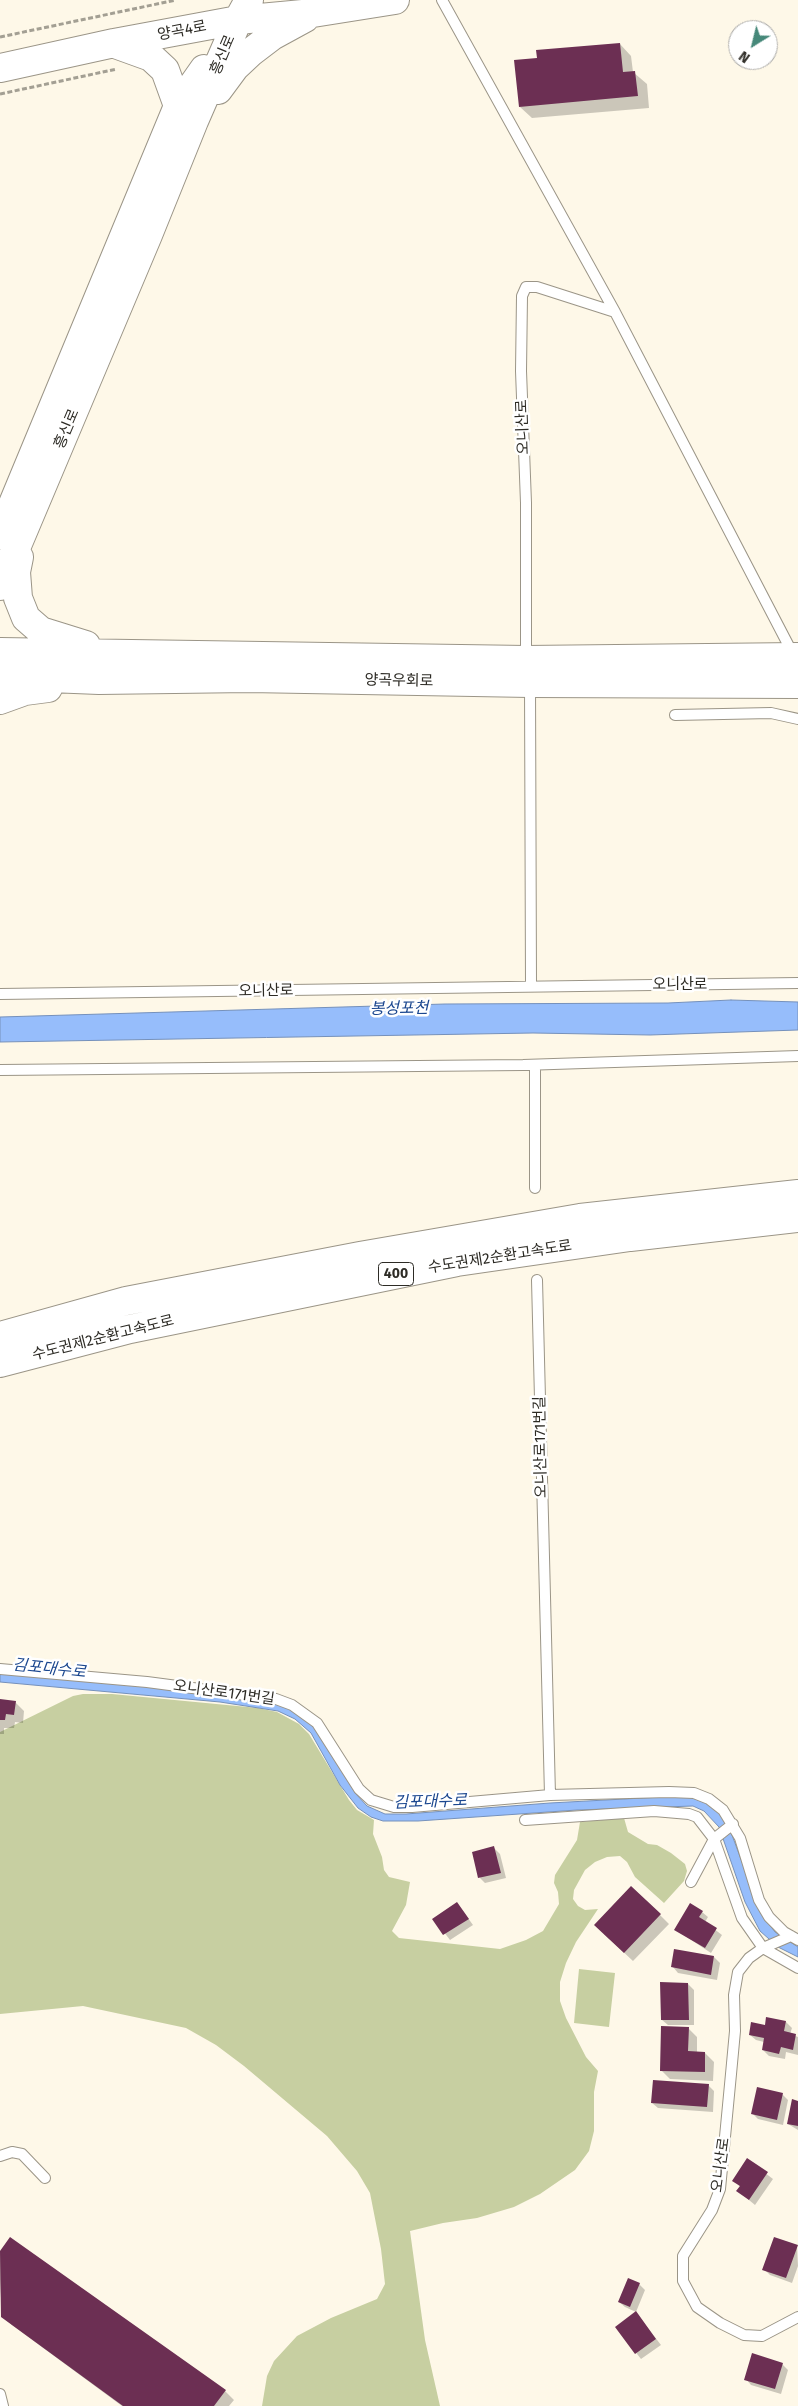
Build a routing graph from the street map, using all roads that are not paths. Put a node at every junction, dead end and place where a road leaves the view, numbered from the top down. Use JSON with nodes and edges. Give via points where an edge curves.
{"nodes":[{"id":1,"x":395,"y":0,"type":"edge"},
{"id":2,"x":442,"y":0,"type":"edge"},
{"id":3,"x":318,"y":7,"type":"edge"},
{"id":4,"x":243,"y":10,"type":"edge"},
{"id":5,"x":120,"y":55,"type":"junction"},
{"id":6,"x":0,"y":68,"type":"edge"},
{"id":7,"x":186,"y":113,"type":"junction"},
{"id":8,"x":615,"y":312,"type":"junction"},
{"id":9,"x":11,"y":536,"type":"edge"},
{"id":10,"x":0,"y":586,"type":"edge"},
{"id":11,"x":0,"y":652,"type":"edge"},
{"id":12,"x":126,"y":655,"type":"junction"},
{"id":13,"x":796,"y":657,"type":"edge"},
{"id":14,"x":528,"y":671,"type":"junction"},
{"id":15,"x":0,"y":676,"type":"edge"},
{"id":16,"x":99,"y":680,"type":"junction"},
{"id":17,"x":798,"y":684,"type":"edge"},
{"id":18,"x":0,"y":700,"type":"edge"},
{"id":19,"x":675,"y":715,"type":"dead end"},
{"id":20,"x":798,"y":719,"type":"edge"},
{"id":21,"x":798,"y":983,"type":"edge"},
{"id":22,"x":531,"y":985,"type":"junction"},
{"id":23,"x":0,"y":994,"type":"edge"},
{"id":24,"x":798,"y":1056,"type":"edge"},
{"id":25,"x":535,"y":1065,"type":"junction"},
{"id":26,"x":0,"y":1070,"type":"edge"},
{"id":27,"x":535,"y":1188,"type":"dead end"},
{"id":28,"x":798,"y":1194,"type":"edge"},
{"id":29,"x":798,"y":1218,"type":"edge"},
{"id":30,"x":537,"y":1280,"type":"dead end"},
{"id":31,"x":0,"y":1336,"type":"edge"},
{"id":32,"x":0,"y":1364,"type":"edge"},
{"id":33,"x":0,"y":1669,"type":"edge"},
{"id":34,"x":550,"y":1795,"type":"junction"},
{"id":35,"x":525,"y":1820,"type":"dead end"},
{"id":36,"x":732,"y":1824,"type":"junction"},
{"id":37,"x":714,"y":1839,"type":"junction"},
{"id":38,"x":691,"y":1882,"type":"dead end"},
{"id":39,"x":792,"y":1938,"type":"edge"},
{"id":40,"x":766,"y":1947,"type":"junction"},
{"id":41,"x":798,"y":1968,"type":"edge"},
{"id":42,"x":0,"y":2156,"type":"edge"},
{"id":43,"x":45,"y":2178,"type":"dead end"},
{"id":44,"x":798,"y":2317,"type":"edge"},
{"id":45,"x":0,"y":2394,"type":"edge"},
{"id":46,"x":4,"y":2406,"type":"edge"}],
"edges":[{"from":1,"to":3,"type":"main road","name":"양곡4로"},
{"from":2,"to":8,"type":"lane"},
{"from":3,"to":4,"type":"main road","name":"양곡4로"},
{"from":3,"to":7,"type":"main road","via":[[246,56]]},
{"from":4,"to":5,"type":"main road","name":"양곡4로"},
{"from":4,"to":7,"type":"main road","name":"흥신로"},
{"from":5,"to":6,"type":"main road","name":"양곡4로"},
{"from":5,"to":7,"type":"main road","via":[[150,56],[165,70]]},
{"from":7,"to":9,"type":"main road","name":"흥신로"},
{"from":8,"to":13,"type":"lane"},
{"from":8,"to":14,"type":"lane","name":"오니산로","via":[[537,287],[526,287],[522,296]]},
{"from":9,"to":10,"type":"main road","name":"흥신로"},
{"from":9,"to":12,"type":"main road","via":[[18,598],[26,618],[41,631]]},
{"from":11,"to":12,"type":"main road","name":"양곡우회로"},
{"from":12,"to":14,"type":"main road","name":"양곡우회로"},
{"from":13,"to":14,"type":"main road","name":"양곡우회로"},
{"from":14,"to":16,"type":"main road","name":"양곡우회로"},
{"from":14,"to":17,"type":"main road","name":"양곡우회로"},
{"from":14,"to":22,"type":"lane","name":"오니산로"},
{"from":15,"to":16,"type":"main road","name":"양곡우회로"},
{"from":16,"to":18,"type":"main road","via":[[25,691]]},
{"from":19,"to":20,"type":"lane","via":[[771,713]]},
{"from":21,"to":22,"type":"lane","name":"오니산로"},
{"from":22,"to":23,"type":"lane","name":"오니산로"},
{"from":24,"to":25,"type":"lane"},
{"from":25,"to":26,"type":"lane"},
{"from":25,"to":27,"type":"lane"},
{"from":28,"to":31,"type":"main road","name":"수도권제2순환고속도로","number":"400","via":[[580,1218],[360,1256],[126,1301]]},
{"from":29,"to":32,"type":"main road","name":"수도권제2순환고속도로","number":"400","via":[[630,1237],[458,1262],[130,1329]]},
{"from":30,"to":34,"type":"lane","name":"오니산로171번길"},
{"from":33,"to":34,"type":"lane","name":"오니산로171번길","via":[[276,1698],[300,1709],[317,1724],[359,1790],[371,1800],[383,1804],[412,1807]]},
{"from":34,"to":36,"type":"lane","name":"오니산로171번길","via":[[694,1793],[723,1810]]},
{"from":35,"to":37,"type":"lane","via":[[674,1811],[697,1817]]},
{"from":36,"to":37,"type":"lane"},
{"from":36,"to":39,"type":"lane","name":"오니산로171번길","via":[[740,1838],[759,1900],[769,1917]]},
{"from":37,"to":38,"type":"lane"},
{"from":37,"to":40,"type":"lane","via":[[737,1908]]},
{"from":39,"to":40,"type":"lane","name":"오니산로"},
{"from":40,"to":41,"type":"lane"},
{"from":40,"to":44,"type":"lane","name":"오니산로","via":[[749,1958],[738,1972],[720,2189],[712,2210],[683,2256],[683,2281],[697,2307],[744,2335],[762,2336]]},
{"from":42,"to":43,"type":"lane","via":[[12,2152],[22,2154]]},
{"from":45,"to":46,"type":"lane"}]}
